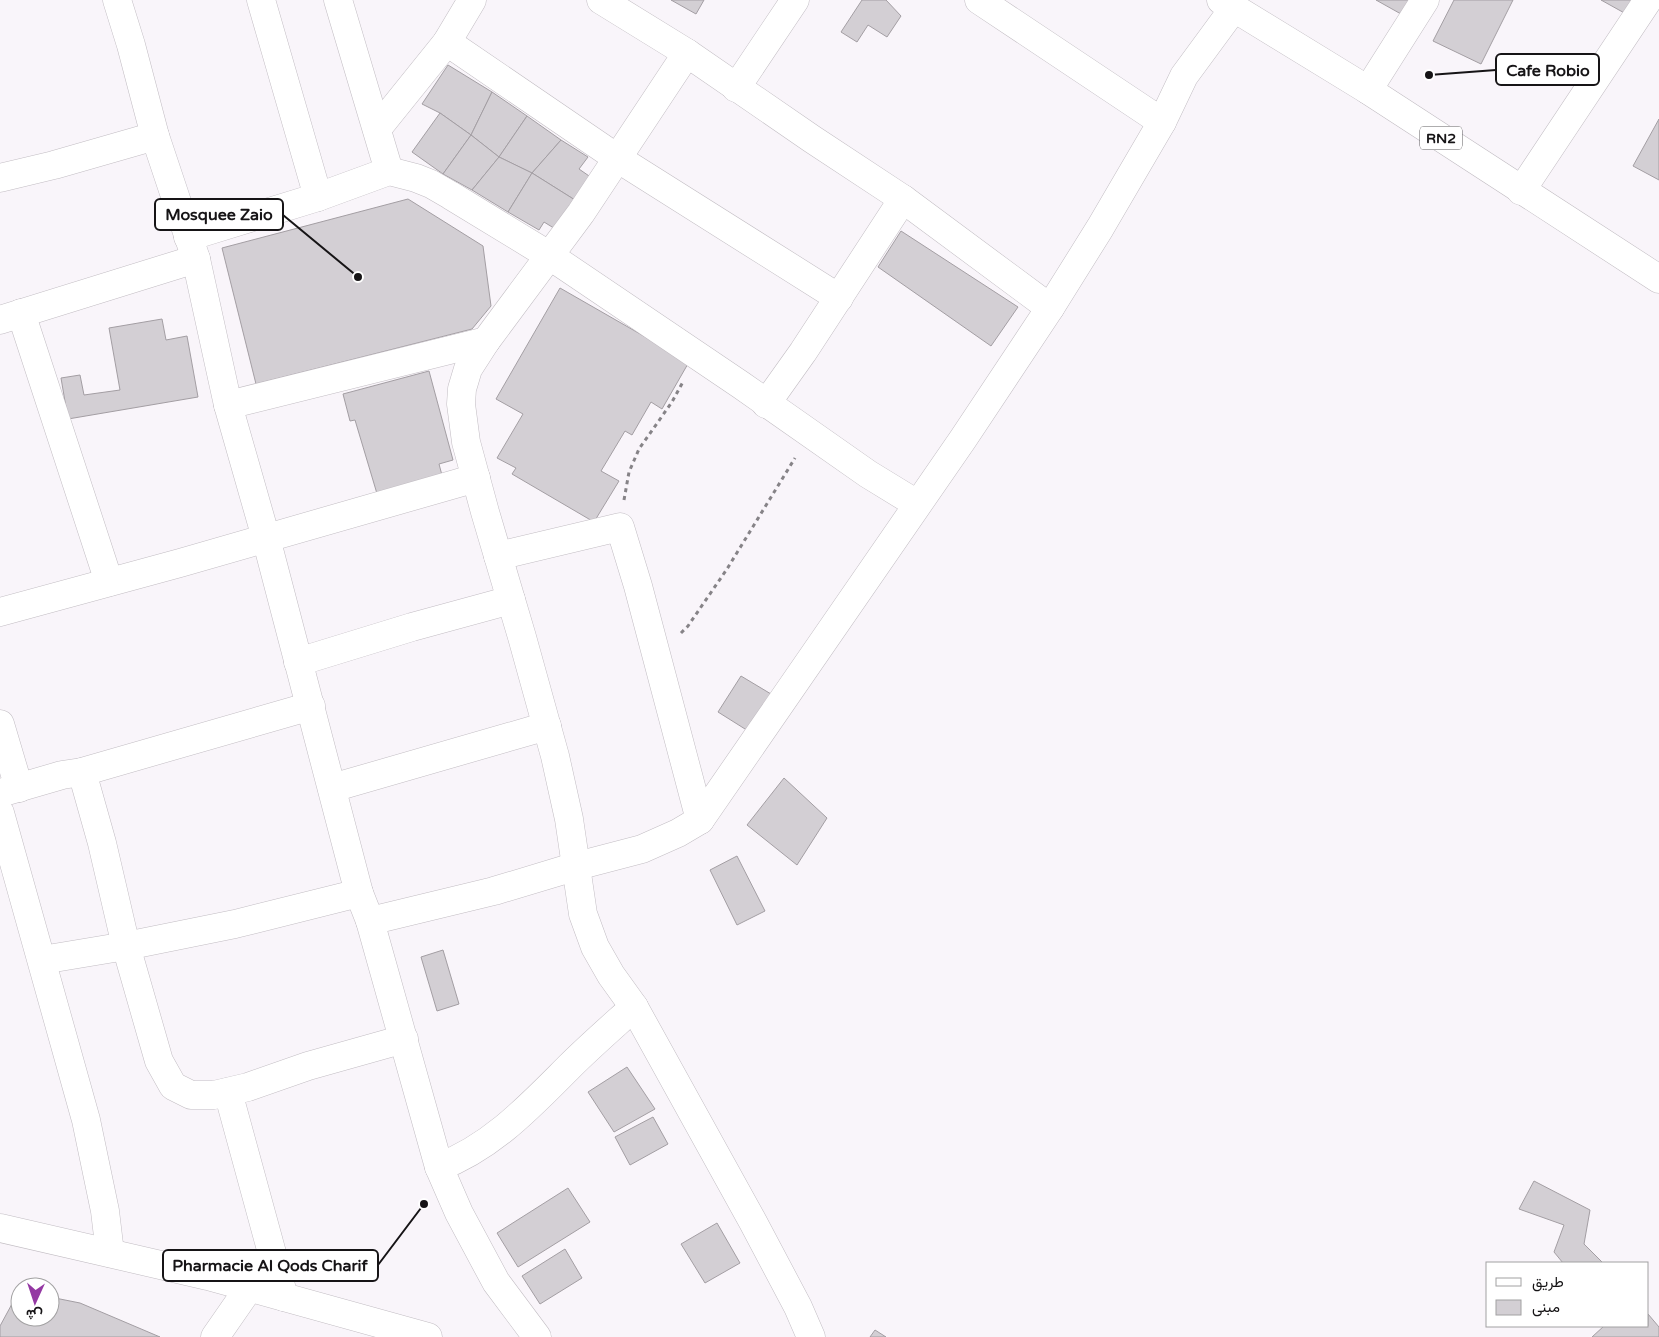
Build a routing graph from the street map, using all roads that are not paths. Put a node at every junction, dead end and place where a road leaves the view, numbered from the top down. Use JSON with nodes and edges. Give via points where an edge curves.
{"nodes":[{"id":1,"x":117,"y":0,"type":"edge"},
{"id":2,"x":261,"y":0,"type":"edge"},
{"id":3,"x":338,"y":0,"type":"edge"},
{"id":4,"x":472,"y":0,"type":"edge"},
{"id":5,"x":600,"y":0,"type":"edge"},
{"id":6,"x":795,"y":0,"type":"edge"},
{"id":7,"x":979,"y":0,"type":"edge"},
{"id":8,"x":1425,"y":0,"type":"edge"},
{"id":9,"x":1648,"y":0,"type":"edge"},
{"id":10,"x":1228,"y":4,"type":"edge"},
{"id":11,"x":447,"y":42,"type":"junction"},
{"id":12,"x":687,"y":53,"type":"junction"},
{"id":13,"x":736,"y":88,"type":"junction"},
{"id":14,"x":1368,"y":90,"type":"junction"},
{"id":15,"x":1162,"y":122,"type":"junction"},
{"id":16,"x":377,"y":129,"type":"junction"},
{"id":17,"x":155,"y":136,"type":"junction"},
{"id":18,"x":617,"y":158,"type":"junction"},
{"id":19,"x":390,"y":171,"type":"junction"},
{"id":20,"x":0,"y":178,"type":"edge"},
{"id":21,"x":1521,"y":191,"type":"junction"},
{"id":22,"x":318,"y":197,"type":"junction"},
{"id":23,"x":903,"y":199,"type":"junction"},
{"id":24,"x":192,"y":248,"type":"junction"},
{"id":25,"x":550,"y":256,"type":"junction"},
{"id":26,"x":1659,"y":279,"type":"edge"},
{"id":27,"x":839,"y":298,"type":"junction"},
{"id":28,"x":1050,"y":308,"type":"junction"},
{"id":29,"x":11,"y":317,"type":"edge"},
{"id":30,"x":486,"y":341,"type":"junction"},
{"id":31,"x":766,"y":404,"type":"junction"},
{"id":32,"x":228,"y":405,"type":"junction"},
{"id":33,"x":476,"y":478,"type":"junction"},
{"id":34,"x":917,"y":504,"type":"junction"},
{"id":35,"x":266,"y":538,"type":"junction"},
{"id":36,"x":498,"y":556,"type":"junction"},
{"id":37,"x":109,"y":582,"type":"junction"},
{"id":38,"x":511,"y":600,"type":"junction"},
{"id":39,"x":0,"y":612,"type":"edge"},
{"id":40,"x":298,"y":662,"type":"junction"},
{"id":41,"x":311,"y":706,"type":"junction"},
{"id":42,"x":0,"y":724,"type":"edge"},
{"id":43,"x":546,"y":726,"type":"junction"},
{"id":44,"x":82,"y":772,"type":"junction"},
{"id":45,"x":332,"y":788,"type":"junction"},
{"id":46,"x":10,"y":790,"type":"edge"},
{"id":47,"x":0,"y":813,"type":"edge"},
{"id":48,"x":700,"y":820,"type":"junction"},
{"id":49,"x":577,"y":866,"type":"junction"},
{"id":50,"x":359,"y":893,"type":"junction"},
{"id":51,"x":370,"y":921,"type":"junction"},
{"id":52,"x":126,"y":946,"type":"junction"},
{"id":53,"x":42,"y":960,"type":"junction"},
{"id":54,"x":634,"y":1007,"type":"junction"},
{"id":55,"x":404,"y":1039,"type":"junction"},
{"id":56,"x":228,"y":1092,"type":"junction"},
{"id":57,"x":440,"y":1167,"type":"junction"},
{"id":58,"x":0,"y":1228,"type":"edge"},
{"id":59,"x":110,"y":1253,"type":"junction"},
{"id":60,"x":249,"y":1288,"type":"junction"},
{"id":61,"x":284,"y":1297,"type":"junction"},
{"id":62,"x":215,"y":1337,"type":"edge"},
{"id":63,"x":428,"y":1337,"type":"edge"},
{"id":64,"x":537,"y":1337,"type":"edge"},
{"id":65,"x":811,"y":1337,"type":"edge"}],
"edges":[{"from":1,"to":17,"type":"main road"},
{"from":2,"to":22,"type":"main road"},
{"from":3,"to":16,"type":"main road"},
{"from":4,"to":11,"type":"main road"},
{"from":5,"to":12,"type":"main road"},
{"from":6,"to":13,"type":"main road"},
{"from":7,"to":15,"type":"main road"},
{"from":8,"to":14,"type":"main road"},
{"from":9,"to":21,"type":"main road"},
{"from":10,"to":14,"type":"main road","number":"RN2"},
{"from":10,"to":15,"type":"main road","via":[[1184,76]]},
{"from":11,"to":16,"type":"main road"},
{"from":11,"to":18,"type":"main road"},
{"from":12,"to":13,"type":"main road"},
{"from":12,"to":18,"type":"main road"},
{"from":13,"to":23,"type":"main road"},
{"from":14,"to":21,"type":"main road","number":"RN2"},
{"from":15,"to":28,"type":"main road"},
{"from":16,"to":19,"type":"main road"},
{"from":17,"to":20,"type":"main road"},
{"from":17,"to":24,"type":"main road"},
{"from":18,"to":25,"type":"main road"},
{"from":18,"to":27,"type":"main road"},
{"from":19,"to":22,"type":"main road"},
{"from":19,"to":25,"type":"main road","via":[[430,184]]},
{"from":21,"to":26,"type":"main road","number":"RN2"},
{"from":22,"to":24,"type":"main road"},
{"from":23,"to":27,"type":"main road"},
{"from":23,"to":28,"type":"main road"},
{"from":24,"to":29,"type":"main road"},
{"from":24,"to":32,"type":"main road"},
{"from":25,"to":30,"type":"main road"},
{"from":25,"to":31,"type":"main road"},
{"from":27,"to":31,"type":"main road"},
{"from":28,"to":34,"type":"main road"},
{"from":29,"to":37,"type":"main road"},
{"from":30,"to":32,"type":"main road"},
{"from":30,"to":33,"type":"main road","via":[[468,369],[462,389],[466,442]]},
{"from":31,"to":34,"type":"main road"},
{"from":32,"to":35,"type":"main road"},
{"from":33,"to":35,"type":"main road"},
{"from":33,"to":36,"type":"main road"},
{"from":34,"to":48,"type":"main road"},
{"from":35,"to":37,"type":"main road"},
{"from":35,"to":40,"type":"main road"},
{"from":36,"to":38,"type":"main road"},
{"from":36,"to":48,"type":"main road","via":[[620,527]]},
{"from":37,"to":39,"type":"main road"},
{"from":38,"to":40,"type":"main road"},
{"from":38,"to":43,"type":"main road"},
{"from":40,"to":41,"type":"main road"},
{"from":41,"to":44,"type":"main road"},
{"from":41,"to":45,"type":"main road"},
{"from":42,"to":46,"type":"main road"},
{"from":43,"to":45,"type":"main road"},
{"from":43,"to":49,"type":"main road"},
{"from":44,"to":46,"type":"main road"},
{"from":44,"to":52,"type":"main road"},
{"from":45,"to":50,"type":"main road"},
{"from":47,"to":53,"type":"main road"},
{"from":48,"to":49,"type":"main road","via":[[642,849]]},
{"from":49,"to":51,"type":"main road","via":[[494,891]]},
{"from":49,"to":54,"type":"main road","via":[[583,914],[595,947]]},
{"from":50,"to":51,"type":"main road"},
{"from":50,"to":52,"type":"main road","via":[[235,924]]},
{"from":51,"to":55,"type":"main road"},
{"from":52,"to":53,"type":"main road"},
{"from":52,"to":56,"type":"main road","via":[[159,1061],[173,1086],[192,1095],[214,1096]]},
{"from":53,"to":59,"type":"main road","via":[[96,1164]]},
{"from":54,"to":57,"type":"main road","via":[[504,1130],[456,1161]]},
{"from":54,"to":65,"type":"main road","via":[[753,1222]]},
{"from":55,"to":56,"type":"main road"},
{"from":55,"to":57,"type":"main road"},
{"from":56,"to":61,"type":"main road"},
{"from":57,"to":64,"type":"main road","via":[[459,1213],[496,1282]]},
{"from":58,"to":59,"type":"main road"},
{"from":59,"to":60,"type":"main road"},
{"from":60,"to":61,"type":"main road"},
{"from":60,"to":62,"type":"main road"},
{"from":61,"to":63,"type":"main road"}]}
